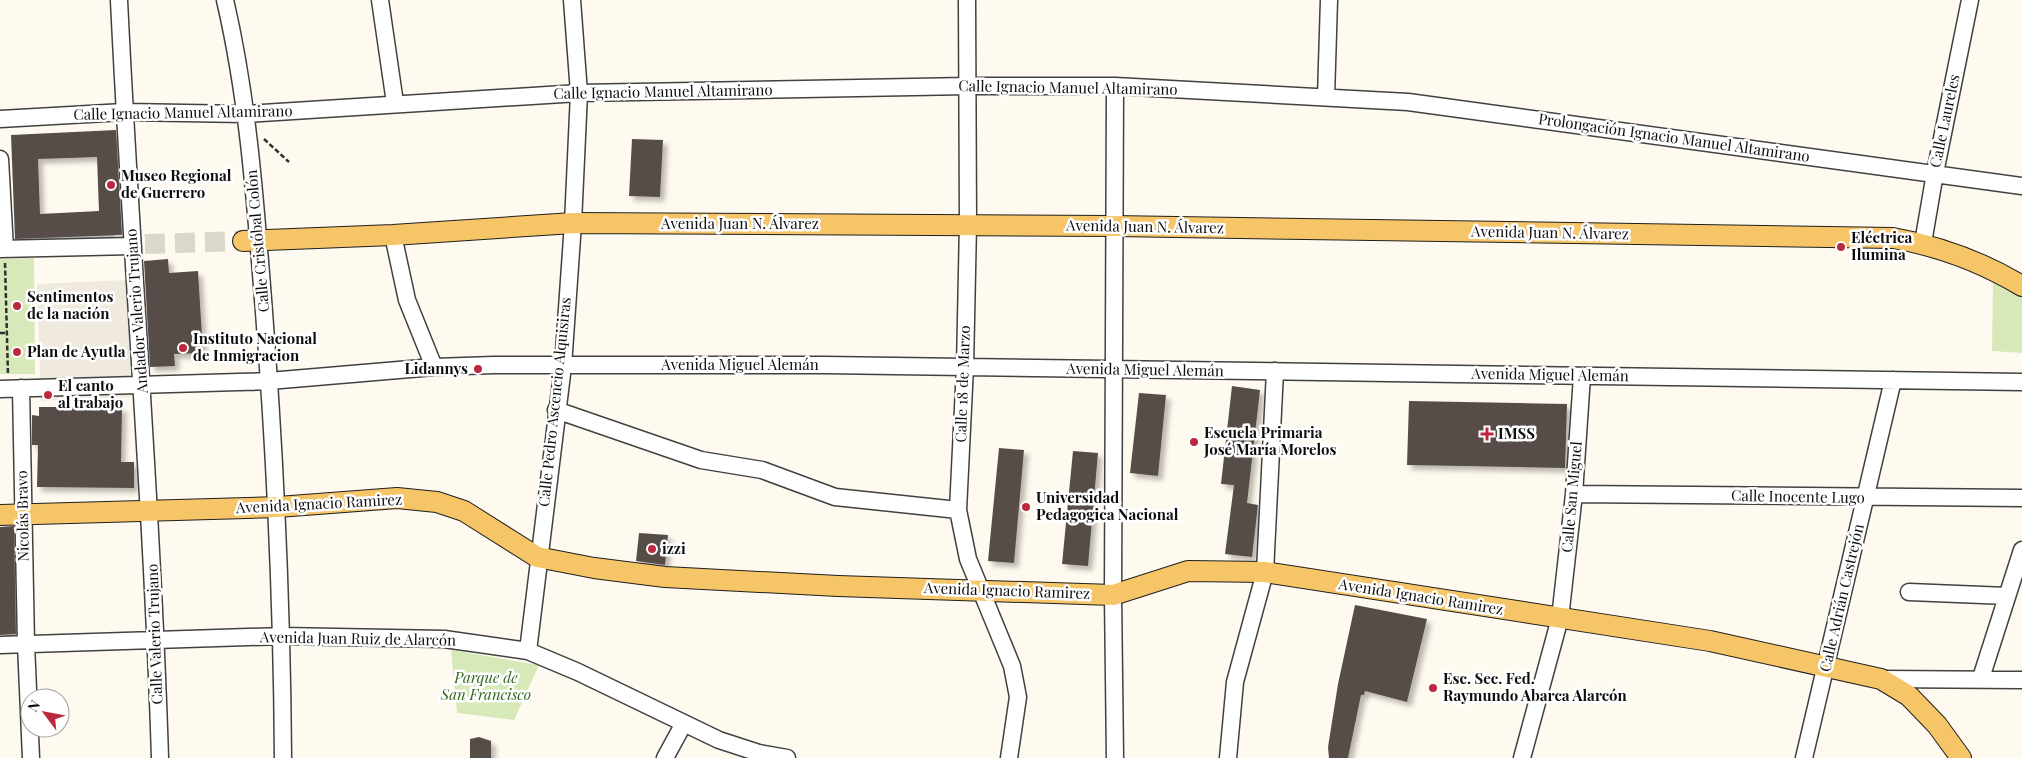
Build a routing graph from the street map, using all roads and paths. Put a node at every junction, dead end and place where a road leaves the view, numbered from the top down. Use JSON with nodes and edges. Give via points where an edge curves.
{"nodes":[{"id":1,"x":120,"y":0,"type":"edge"},
{"id":2,"x":225,"y":0,"type":"edge"},
{"id":3,"x":380,"y":0,"type":"edge"},
{"id":4,"x":572,"y":0,"type":"edge"},
{"id":5,"x":967,"y":0,"type":"edge"},
{"id":6,"x":1329,"y":0,"type":"edge"},
{"id":7,"x":1970,"y":0,"type":"edge"},
{"id":8,"x":968,"y":86,"type":"junction"},
{"id":9,"x":1115,"y":86,"type":"junction"},
{"id":10,"x":579,"y":93,"type":"junction"},
{"id":11,"x":1326,"y":97,"type":"junction"},
{"id":12,"x":395,"y":103,"type":"junction"},
{"id":13,"x":124,"y":112,"type":"junction"},
{"id":14,"x":246,"y":118,"type":"junction"},
{"id":15,"x":0,"y":120,"type":"edge"},
{"id":16,"x":0,"y":159,"type":"edge"},
{"id":17,"x":289,"y":162,"type":"dead end"},
{"id":18,"x":1935,"y":173,"type":"junction"},
{"id":19,"x":2022,"y":186,"type":"edge"},
{"id":20,"x":573,"y":223,"type":"junction"},
{"id":21,"x":968,"y":224,"type":"junction"},
{"id":22,"x":1113,"y":226,"type":"junction"},
{"id":23,"x":393,"y":235,"type":"junction"},
{"id":24,"x":251,"y":240,"type":"junction"},
{"id":25,"x":1923,"y":243,"type":"junction"},
{"id":26,"x":133,"y":246,"type":"junction"},
{"id":27,"x":3,"y":249,"type":"edge"},
{"id":28,"x":0,"y":270,"type":"edge"},
{"id":29,"x":6,"y":270,"type":"junction"},
{"id":30,"x":2022,"y":286,"type":"edge"},
{"id":31,"x":7,"y":332,"type":"junction"},
{"id":32,"x":0,"y":333,"type":"edge"},
{"id":33,"x":563,"y":366,"type":"junction"},
{"id":34,"x":434,"y":367,"type":"junction"},
{"id":35,"x":965,"y":367,"type":"junction"},
{"id":36,"x":1113,"y":369,"type":"junction"},
{"id":37,"x":1275,"y":371,"type":"junction"},
{"id":38,"x":1582,"y":376,"type":"junction"},
{"id":39,"x":1893,"y":380,"type":"junction"},
{"id":40,"x":269,"y":381,"type":"junction"},
{"id":41,"x":2022,"y":382,"type":"edge"},
{"id":42,"x":142,"y":384,"type":"junction"},
{"id":43,"x":10,"y":388,"type":"edge"},
{"id":44,"x":556,"y":410,"type":"junction"},
{"id":45,"x":1574,"y":494,"type":"junction"},
{"id":46,"x":1865,"y":498,"type":"junction"},
{"id":47,"x":2022,"y":498,"type":"edge"},
{"id":48,"x":278,"y":507,"type":"junction"},
{"id":49,"x":150,"y":510,"type":"junction"},
{"id":50,"x":958,"y":510,"type":"junction"},
{"id":51,"x":23,"y":514,"type":"junction"},
{"id":52,"x":0,"y":515,"type":"edge"},
{"id":53,"x":2022,"y":550,"type":"edge"},
{"id":54,"x":537,"y":557,"type":"junction"},
{"id":55,"x":1265,"y":572,"type":"junction"},
{"id":56,"x":981,"y":589,"type":"junction"},
{"id":57,"x":1909,"y":592,"type":"dead end"},
{"id":58,"x":1113,"y":595,"type":"junction"},
{"id":59,"x":2007,"y":596,"type":"junction"},
{"id":60,"x":1560,"y":618,"type":"junction"},
{"id":61,"x":282,"y":636,"type":"junction"},
{"id":62,"x":156,"y":640,"type":"junction"},
{"id":63,"x":26,"y":644,"type":"junction"},
{"id":64,"x":0,"y":645,"type":"edge"},
{"id":65,"x":528,"y":651,"type":"junction"},
{"id":66,"x":1825,"y":668,"type":"junction"},
{"id":67,"x":1981,"y":678,"type":"junction"},
{"id":68,"x":1881,"y":679,"type":"junction"},
{"id":69,"x":2022,"y":680,"type":"edge"},
{"id":70,"x":684,"y":723,"type":"junction"},
{"id":71,"x":759,"y":756,"type":"edge"},
{"id":72,"x":31,"y":758,"type":"edge"},
{"id":73,"x":160,"y":758,"type":"edge"},
{"id":74,"x":283,"y":758,"type":"edge"},
{"id":75,"x":665,"y":758,"type":"edge"},
{"id":76,"x":787,"y":758,"type":"edge"},
{"id":77,"x":1009,"y":758,"type":"edge"},
{"id":78,"x":1115,"y":758,"type":"edge"},
{"id":79,"x":1228,"y":758,"type":"edge"},
{"id":80,"x":1522,"y":758,"type":"edge"},
{"id":81,"x":1804,"y":758,"type":"edge"},
{"id":82,"x":1961,"y":758,"type":"edge"}],
"edges":[{"from":1,"to":13,"type":"street","name":"Andador Valerio Trujano"},
{"from":2,"to":14,"type":"street","name":"Calle Cristóbal Colón","via":[[244,92]]},
{"from":3,"to":12,"type":"street"},
{"from":4,"to":10,"type":"street","name":"Calle Pedro Ascencio Alquisiras"},
{"from":5,"to":8,"type":"street","name":"Calle 18 de Marzo"},
{"from":6,"to":11,"type":"street"},
{"from":7,"to":18,"type":"street","name":"Calle Laureles"},
{"from":8,"to":9,"type":"street","name":"Calle Ignacio Manuel Altamirano"},
{"from":8,"to":10,"type":"street","name":"Calle Ignacio Manuel Altamirano"},
{"from":8,"to":21,"type":"street","name":"Calle 18 de Marzo"},
{"from":9,"to":11,"type":"street","name":"Calle Ignacio Manuel Altamirano"},
{"from":9,"to":22,"type":"street"},
{"from":10,"to":12,"type":"street","name":"Calle Ignacio Manuel Altamirano"},
{"from":10,"to":20,"type":"street","name":"Calle Pedro Ascencio Alquisiras"},
{"from":11,"to":18,"type":"street","name":"Prolongación Ignacio Manuel Altamirano","via":[[1408,102]]},
{"from":12,"to":14,"type":"street","name":"Calle Ignacio Manuel Altamirano"},
{"from":13,"to":14,"type":"street","name":"Calle Ignacio Manuel Altamirano"},
{"from":13,"to":15,"type":"street","name":"Calle Ignacio Manuel Altamirano"},
{"from":13,"to":26,"type":"street","name":"Andador Valerio Trujano"},
{"from":14,"to":17,"type":"path"},
{"from":14,"to":24,"type":"street","name":"Calle Cristóbal Colón"},
{"from":16,"to":27,"type":"street"},
{"from":18,"to":19,"type":"street","name":"Prolongación Ignacio Manuel Altamirano"},
{"from":18,"to":25,"type":"street","name":"Calle Laureles"},
{"from":20,"to":21,"type":"main road","name":"Avenida Juan N. Álvarez"},
{"from":20,"to":23,"type":"main road","name":"Avenida Juan N. Álvarez"},
{"from":20,"to":33,"type":"street","name":"Calle Pedro Ascencio Alquisiras"},
{"from":21,"to":22,"type":"main road","name":"Avenida Juan N. Álvarez"},
{"from":21,"to":35,"type":"street","name":"Calle 18 de Marzo"},
{"from":22,"to":25,"type":"main road","name":"Avenida Juan N. Álvarez","via":[[1883,238]]},
{"from":22,"to":36,"type":"street"},
{"from":23,"to":24,"type":"main road","name":"Avenida Juan N. Álvarez"},
{"from":23,"to":34,"type":"street","via":[[407,300]]},
{"from":24,"to":40,"type":"street","name":"Calle Cristóbal Colón"},
{"from":25,"to":30,"type":"main road","name":"Avenida Juan N. Álvarez","via":[[1992,268]]},
{"from":26,"to":27,"type":"street"},
{"from":26,"to":42,"type":"street","name":"Andador Valerio Trujano"},
{"from":27,"to":29,"type":"path"},
{"from":28,"to":29,"type":"path"},
{"from":29,"to":31,"type":"path"},
{"from":31,"to":32,"type":"path"},
{"from":31,"to":43,"type":"path"},
{"from":33,"to":34,"type":"street","name":"Avenida Miguel Alemán"},
{"from":33,"to":35,"type":"street","name":"Avenida Miguel Alemán"},
{"from":33,"to":44,"type":"street","name":"Calle Pedro Ascencio Alquisiras"},
{"from":34,"to":40,"type":"street","name":"Avenida Miguel Alemán"},
{"from":35,"to":36,"type":"street","name":"Avenida Miguel Alemán"},
{"from":35,"to":50,"type":"street","name":"Calle 18 de Marzo"},
{"from":36,"to":37,"type":"street","name":"Avenida Miguel Alemán"},
{"from":36,"to":58,"type":"street"},
{"from":37,"to":38,"type":"street","name":"Avenida Miguel Alemán"},
{"from":37,"to":55,"type":"street"},
{"from":38,"to":39,"type":"street","name":"Avenida Miguel Alemán"},
{"from":38,"to":45,"type":"street","name":"Calle San Miguel"},
{"from":39,"to":41,"type":"street","name":"Avenida Miguel Alemán"},
{"from":39,"to":46,"type":"street","name":"Calle Adrián Castrejón"},
{"from":40,"to":42,"type":"street","name":"Avenida Miguel Alemán"},
{"from":40,"to":48,"type":"street","name":"Calle Cristóbal Colón"},
{"from":42,"to":43,"type":"street","name":"Avenida Miguel Alemán"},
{"from":42,"to":49,"type":"street","name":"Andador Valerio Trujano"},
{"from":43,"to":51,"type":"street","name":"Nicolás Bravo"},
{"from":44,"to":50,"type":"street","via":[[701,460],[762,470],[835,498]]},
{"from":44,"to":54,"type":"street","name":"Calle Pedro Ascencio Alquisiras"},
{"from":45,"to":46,"type":"street","name":"Calle Inocente Lugo"},
{"from":45,"to":60,"type":"street","name":"Calle San Miguel"},
{"from":46,"to":47,"type":"street","name":"Calle Inocente Lugo"},
{"from":46,"to":66,"type":"street","name":"Calle Adrián Castrejón"},
{"from":48,"to":49,"type":"main road","name":"Avenida Ignacio Ramirez"},
{"from":48,"to":54,"type":"main road","name":"Avenida Ignacio Ramirez","via":[[397,498],[437,502],[464,511]]},
{"from":48,"to":61,"type":"street","name":"Calle Cristóbal Colón"},
{"from":49,"to":51,"type":"main road","name":"Avenida Ignacio Ramirez"},
{"from":49,"to":62,"type":"street","name":"Calle Valerio Trujano"},
{"from":50,"to":56,"type":"street","name":"Calle 18 de Marzo","via":[[968,559]]},
{"from":51,"to":52,"type":"main road","name":"Avenida Ignacio Ramirez"},
{"from":51,"to":63,"type":"street","name":"Nicolás Bravo"},
{"from":53,"to":59,"type":"street"},
{"from":54,"to":56,"type":"main road","name":"Avenida Ignacio Ramirez","via":[[665,577]]},
{"from":54,"to":65,"type":"street","name":"Calle Pedro Ascencio Alquisiras"},
{"from":55,"to":58,"type":"main road","name":"Avenida Ignacio Ramirez","via":[[1188,571]]},
{"from":55,"to":60,"type":"main road","name":"Avenida Ignacio Ramirez"},
{"from":55,"to":79,"type":"street","via":[[1235,682]]},
{"from":56,"to":58,"type":"main road","name":"Avenida Ignacio Ramirez"},
{"from":56,"to":77,"type":"street","name":"Calle 18 de Marzo","via":[[1012,666],[1018,696]]},
{"from":57,"to":59,"type":"street"},
{"from":58,"to":78,"type":"street"},
{"from":59,"to":67,"type":"street"},
{"from":60,"to":66,"type":"main road","name":"Avenida Ignacio Ramirez","via":[[1710,641]]},
{"from":60,"to":80,"type":"street","name":"Calle San Miguel"},
{"from":61,"to":62,"type":"street","name":"Avenida Juan Ruiz de Alarcón"},
{"from":61,"to":65,"type":"street","name":"Avenida Juan Ruiz de Alarcón","via":[[444,639]]},
{"from":61,"to":74,"type":"street","name":"Calle Cristóbal Colón"},
{"from":62,"to":63,"type":"street","name":"Avenida Juan Ruiz de Alarcón"},
{"from":62,"to":73,"type":"street","name":"Calle Valerio Trujano"},
{"from":63,"to":64,"type":"street","name":"Avenida Juan Ruiz de Alarcón"},
{"from":63,"to":72,"type":"street","name":"Nicolás Bravo"},
{"from":65,"to":70,"type":"street","name":"Avenida Juan Ruiz de Alarcón"},
{"from":66,"to":68,"type":"main road","name":"Avenida Ignacio Ramirez"},
{"from":66,"to":81,"type":"street","name":"Calle Adrián Castrejón"},
{"from":67,"to":68,"type":"street"},
{"from":67,"to":69,"type":"street"},
{"from":68,"to":82,"type":"main road","name":"Avenida Ignacio Ramirez","via":[[1909,696],[1937,725]]},
{"from":70,"to":71,"type":"street","name":"Avenida Juan Ruiz de Alarcón"},
{"from":70,"to":75,"type":"street"},
{"from":71,"to":76,"type":"street","name":"Avenida Juan Ruiz de Alarcón"}]}
